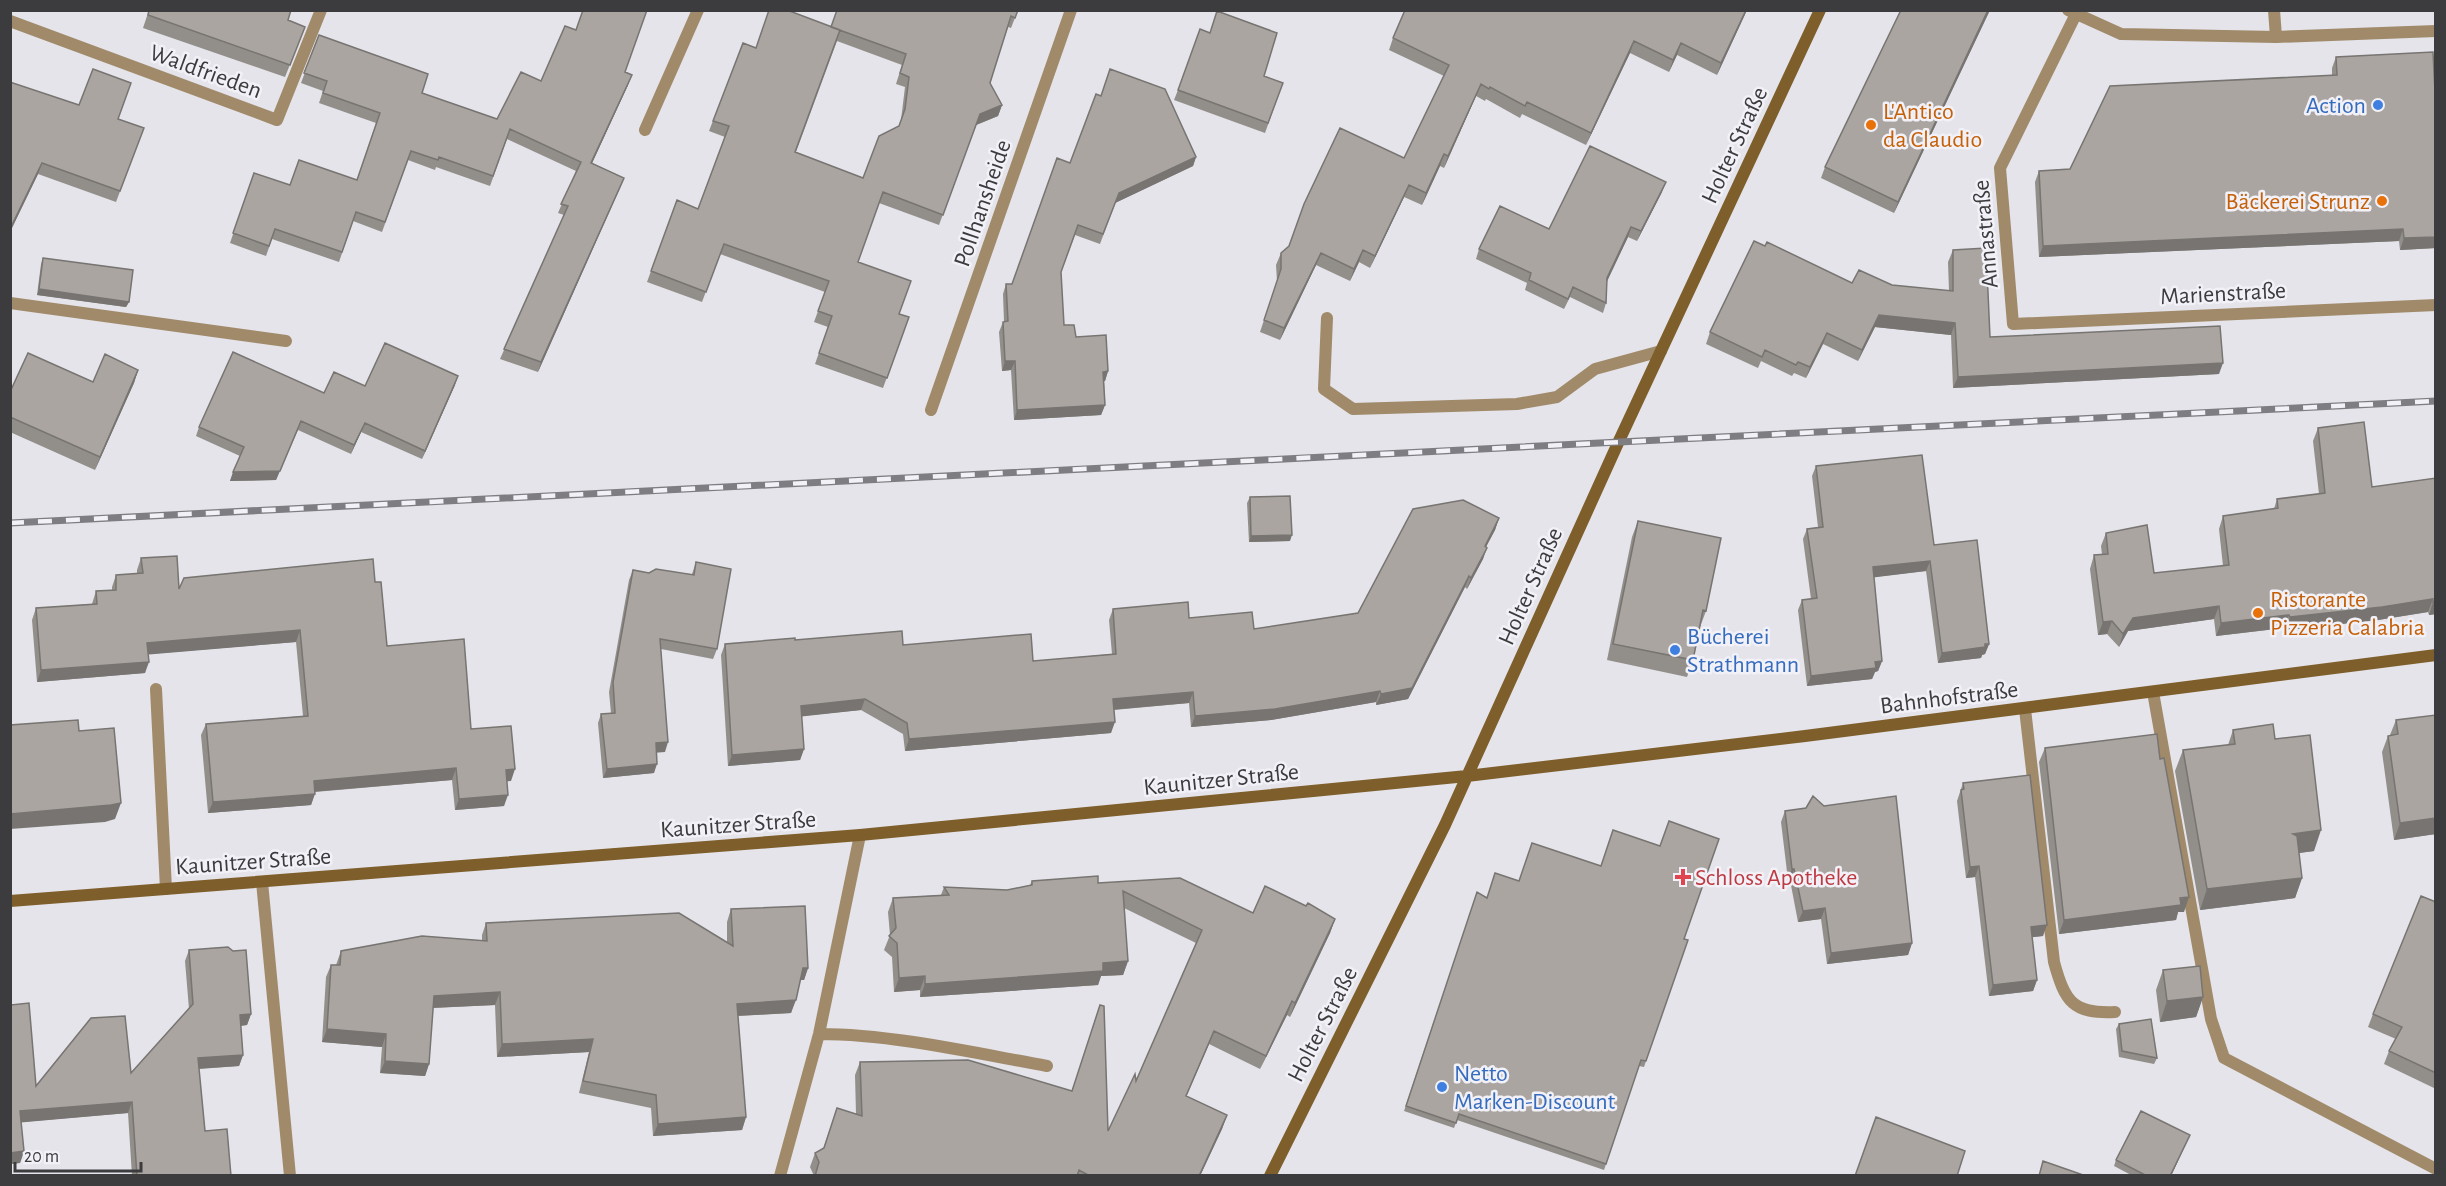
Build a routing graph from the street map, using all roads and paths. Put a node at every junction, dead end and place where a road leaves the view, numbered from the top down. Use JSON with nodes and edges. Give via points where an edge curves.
{"nodes":[{"id":1,"x":321,"y":10,"type":"edge"},
{"id":2,"x":698,"y":10,"type":"edge"},
{"id":3,"x":1071,"y":10,"type":"edge"},
{"id":4,"x":1820,"y":10,"type":"edge"},
{"id":5,"x":2274,"y":10,"type":"edge"},
{"id":6,"x":2074,"y":12,"type":"edge"},
{"id":7,"x":10,"y":21,"type":"edge"},
{"id":8,"x":2436,"y":31,"type":"edge"},
{"id":9,"x":2276,"y":37,"type":"junction"},
{"id":10,"x":645,"y":130,"type":"dead end"},
{"id":11,"x":10,"y":303,"type":"edge"},
{"id":12,"x":2436,"y":305,"type":"edge"},
{"id":13,"x":1327,"y":318,"type":"dead end"},
{"id":14,"x":2013,"y":324,"type":"joint"},
{"id":15,"x":286,"y":341,"type":"dead end"},
{"id":16,"x":1661,"y":351,"type":"junction"},
{"id":17,"x":931,"y":410,"type":"dead end"},
{"id":18,"x":2436,"y":655,"type":"edge"},
{"id":19,"x":156,"y":689,"type":"dead end"},
{"id":20,"x":2153,"y":692,"type":"junction"},
{"id":21,"x":2025,"y":709,"type":"junction"},
{"id":22,"x":1467,"y":776,"type":"junction"},
{"id":23,"x":860,"y":835,"type":"junction"},
{"id":24,"x":262,"y":882,"type":"junction"},
{"id":25,"x":166,"y":889,"type":"junction"},
{"id":26,"x":10,"y":901,"type":"edge"},
{"id":27,"x":2115,"y":1012,"type":"dead end"},
{"id":28,"x":819,"y":1034,"type":"junction"},
{"id":29,"x":1047,"y":1066,"type":"dead end"},
{"id":30,"x":2436,"y":1169,"type":"edge"},
{"id":31,"x":290,"y":1176,"type":"edge"},
{"id":32,"x":780,"y":1176,"type":"edge"},
{"id":33,"x":1270,"y":1176,"type":"edge"}],
"edges":[{"from":1,"to":7,"type":"street","name":"Waldfrieden","via":[[277,120]]},
{"from":2,"to":10,"type":"street"},
{"from":3,"to":17,"type":"street","name":"Pollhansheide"},
{"from":4,"to":16,"type":"street","name":"Holter Straße"},
{"from":5,"to":9,"type":"street"},
{"from":6,"to":9,"type":"street","name":"Annastraße","via":[[2121,34]]},
{"from":6,"to":14,"type":"street","name":"Annastraße","via":[[2000,168]]},
{"from":8,"to":9,"type":"street","name":"Annastraße"},
{"from":11,"to":15,"type":"street"},
{"from":12,"to":14,"type":"street","name":"Marienstraße"},
{"from":13,"to":16,"type":"street","via":[[1324,389],[1353,409],[1517,404],[1557,397],[1595,369]]},
{"from":16,"to":22,"type":"street","name":"Holter Straße"},
{"from":18,"to":20,"type":"street","name":"Bahnhofstraße"},
{"from":19,"to":25,"type":"street"},
{"from":20,"to":21,"type":"street","name":"Bahnhofstraße"},
{"from":20,"to":30,"type":"street","via":[[2211,1019],[2224,1058]]},
{"from":21,"to":22,"type":"street","name":"Bahnhofstraße"},
{"from":21,"to":27,"type":"street","via":[[2054,962],[2060,983],[2074,1006],[2093,1013]]},
{"from":22,"to":23,"type":"street","name":"Kaunitzer Straße"},
{"from":22,"to":33,"type":"street","name":"Holter Straße"},
{"from":23,"to":24,"type":"street","name":"Kaunitzer Straße"},
{"from":23,"to":28,"type":"street"},
{"from":24,"to":25,"type":"street","name":"Kaunitzer Straße"},
{"from":24,"to":31,"type":"street"},
{"from":25,"to":26,"type":"street","name":"Kaunitzer Straße"},
{"from":28,"to":29,"type":"street","via":[[925,1045]]},
{"from":28,"to":32,"type":"street"}]}
